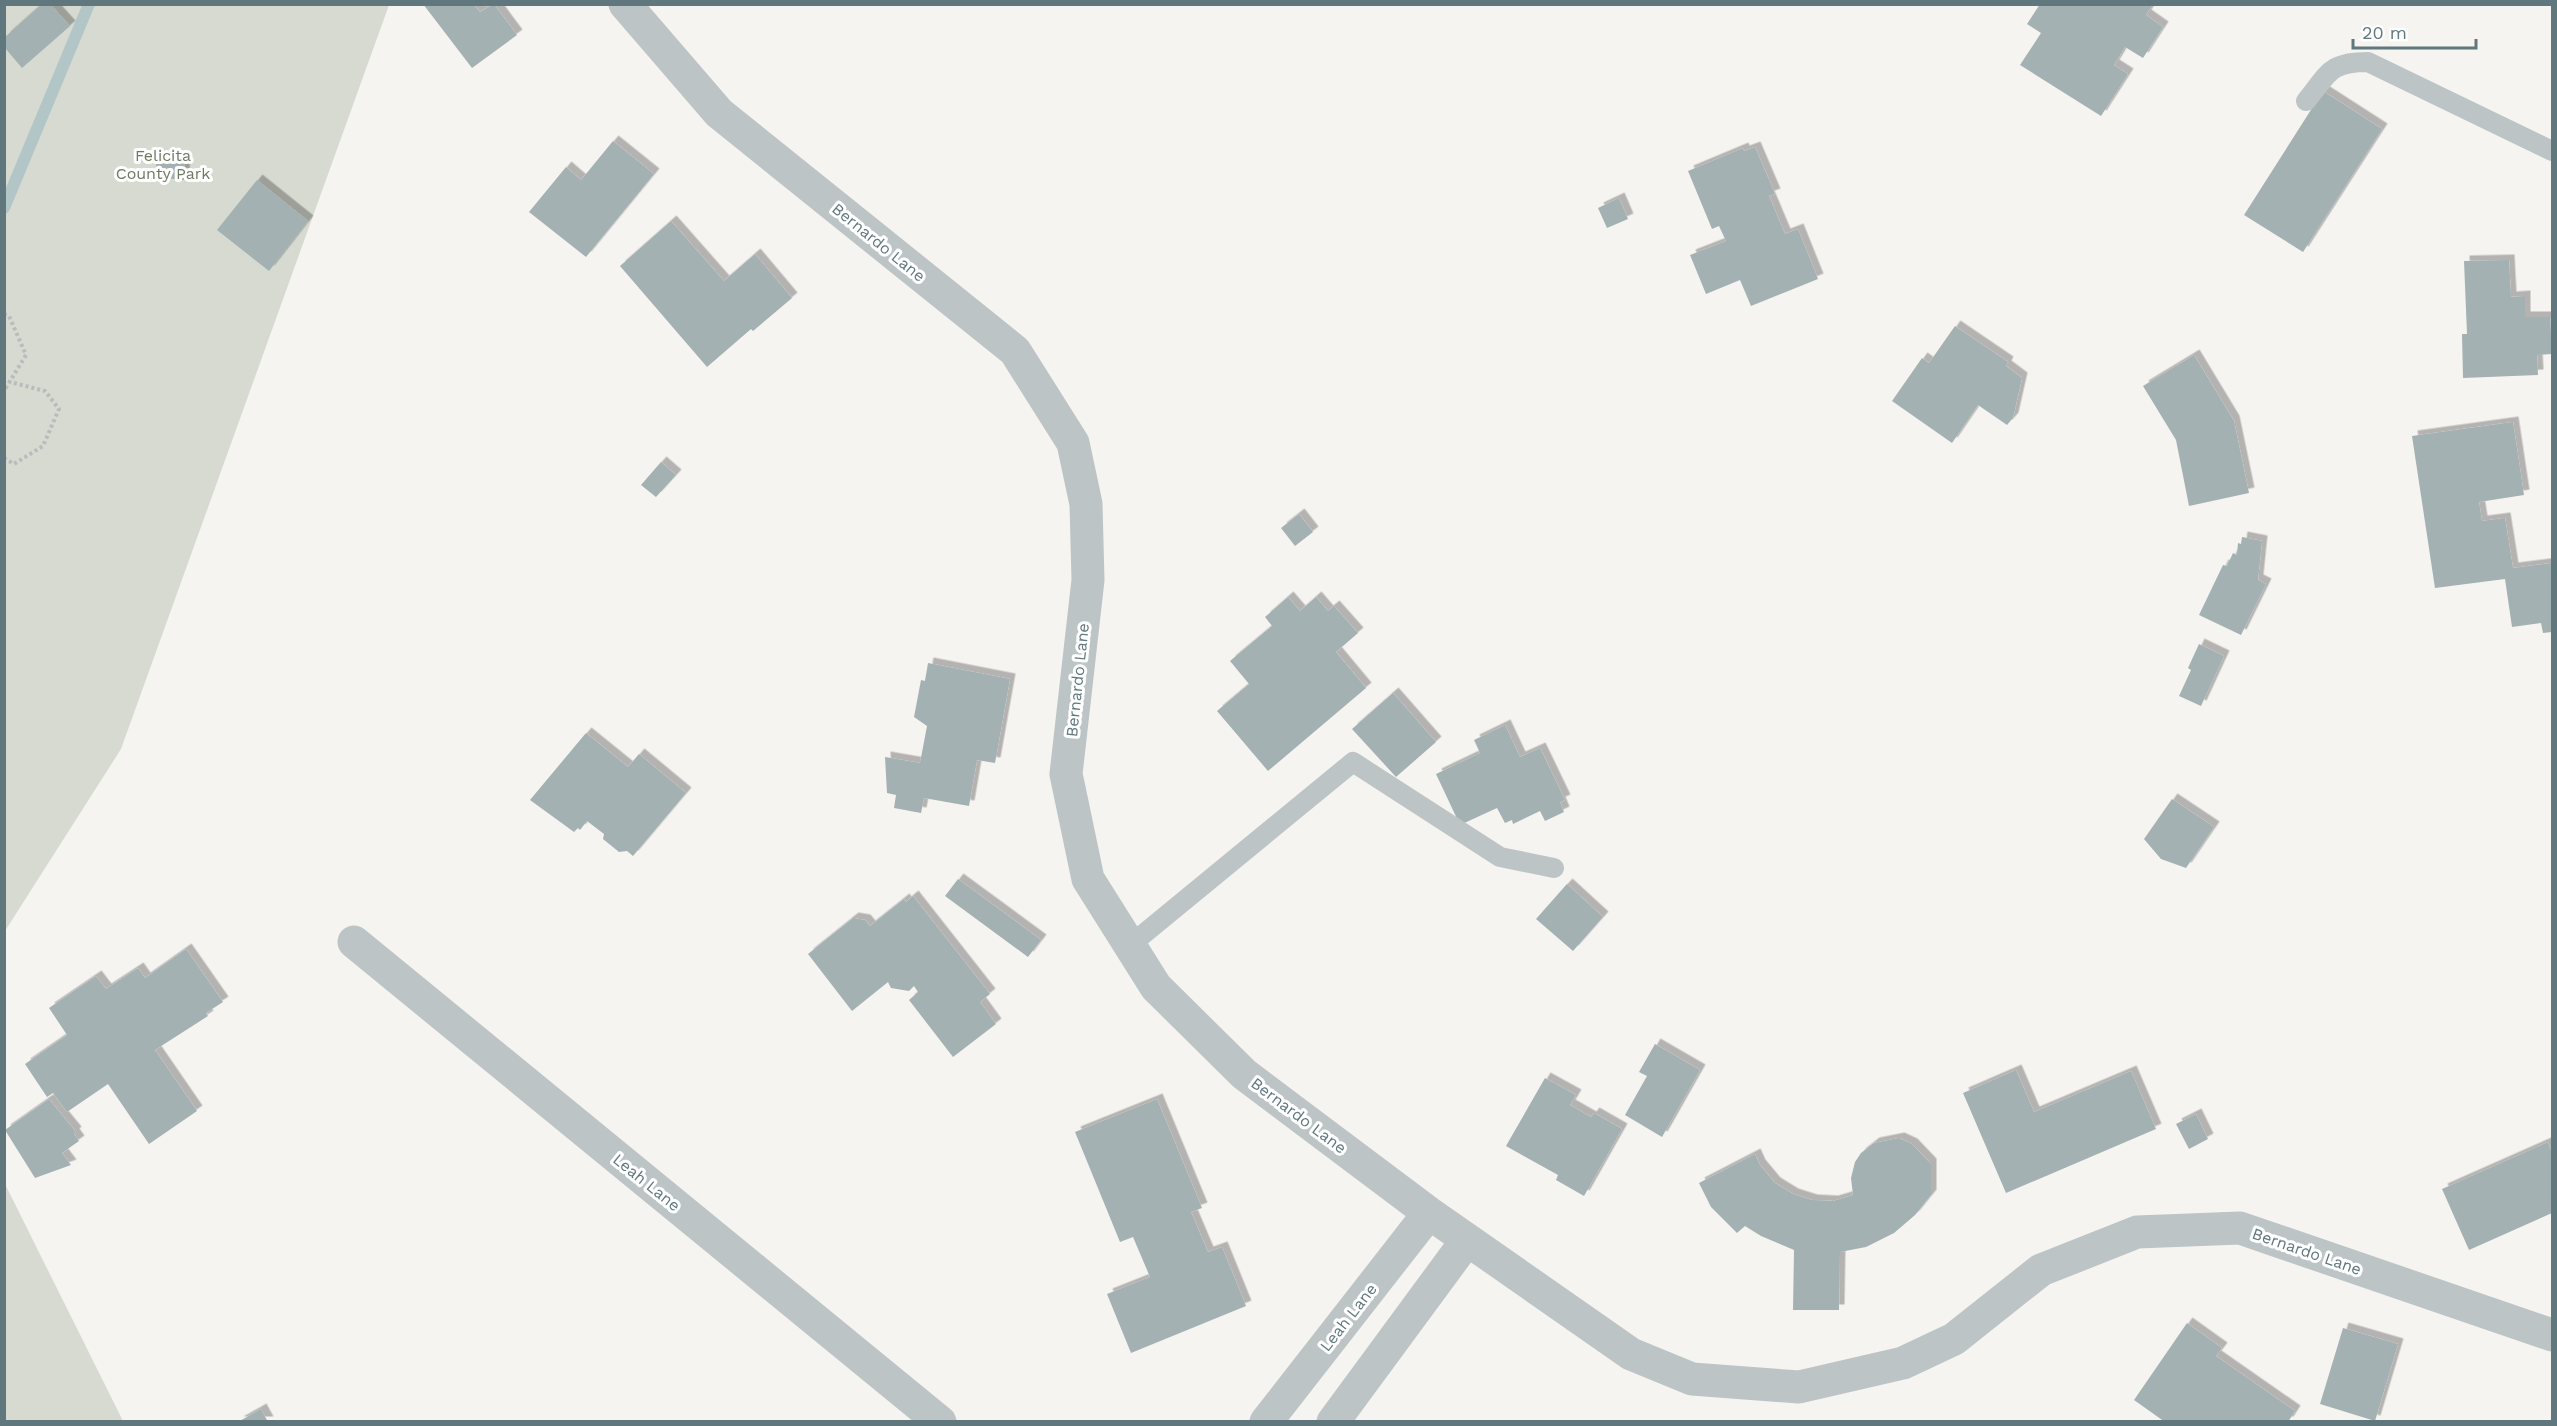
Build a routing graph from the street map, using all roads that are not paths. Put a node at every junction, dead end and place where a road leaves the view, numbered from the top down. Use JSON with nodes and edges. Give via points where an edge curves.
{"nodes":[{"id":1,"x":625,"y":4,"type":"edge"},
{"id":2,"x":2306,"y":100,"type":"dead end"},
{"id":3,"x":2553,"y":151,"type":"edge"},
{"id":4,"x":1554,"y":868,"type":"dead end"},
{"id":5,"x":354,"y":942,"type":"dead end"},
{"id":6,"x":1129,"y":946,"type":"junction"},
{"id":7,"x":1429,"y":1213,"type":"junction"},
{"id":8,"x":1467,"y":1240,"type":"junction"},
{"id":9,"x":2553,"y":1335,"type":"edge"},
{"id":10,"x":940,"y":1422,"type":"edge"},
{"id":11,"x":1266,"y":1422,"type":"edge"},
{"id":12,"x":1333,"y":1422,"type":"edge"}],
"edges":[{"from":1,"to":6,"type":"street","name":"Bernardo Lane","via":[[719,113],[1015,351],[1072,442],[1086,504],[1088,580],[1066,774],[1088,879]]},
{"from":2,"to":3,"type":"lane","via":[[2334,66],[2368,62]]},
{"from":4,"to":6,"type":"lane","via":[[1500,857],[1353,762]]},
{"from":5,"to":10,"type":"street","name":"Leah Lane"},
{"from":6,"to":7,"type":"street","name":"Bernardo Lane","via":[[1156,987],[1245,1074]]},
{"from":7,"to":8,"type":"street","name":"Bernardo Lane"},
{"from":7,"to":11,"type":"street","name":"Leah Lane"},
{"from":8,"to":9,"type":"street","name":"Bernardo Lane","via":[[1631,1354],[1692,1379],[1799,1387],[1903,1363],[1954,1339],[2041,1270],[2148,1232],[2240,1228]]},
{"from":8,"to":12,"type":"street"}]}
